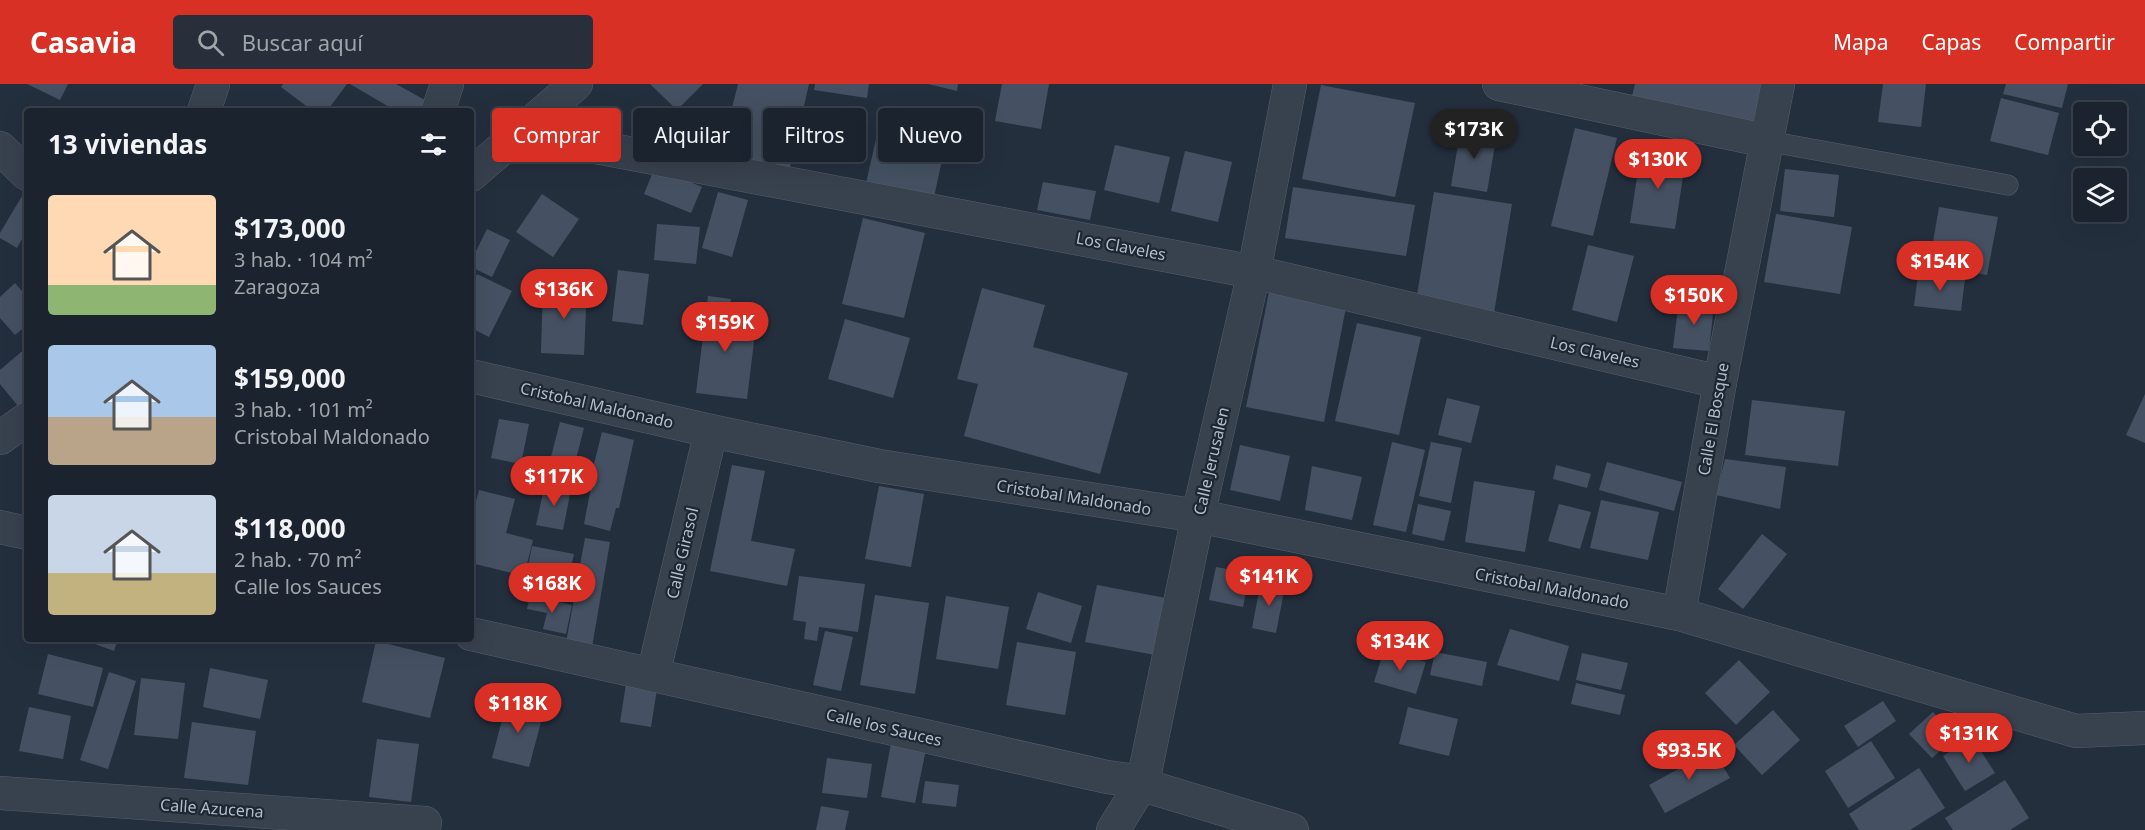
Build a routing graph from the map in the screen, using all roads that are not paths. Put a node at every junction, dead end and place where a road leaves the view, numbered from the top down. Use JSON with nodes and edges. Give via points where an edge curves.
{"nodes":[{"id":1,"x":213,"y":84,"type":"edge"},
{"id":2,"x":447,"y":84,"type":"edge"},
{"id":3,"x":576,"y":84,"type":"edge"},
{"id":4,"x":1290,"y":84,"type":"edge"},
{"id":5,"x":1499,"y":84,"type":"edge"},
{"id":6,"x":1778,"y":84,"type":"edge"},
{"id":7,"x":205,"y":108,"type":"edge"},
{"id":8,"x":439,"y":108,"type":"edge"},
{"id":9,"x":547,"y":108,"type":"edge"},
{"id":10,"x":1767,"y":141,"type":"junction"},
{"id":11,"x":0,"y":148,"type":"edge"},
{"id":12,"x":621,"y":152,"type":"edge"},
{"id":13,"x":492,"y":156,"type":"edge"},
{"id":14,"x":24,"y":171,"type":"edge"},
{"id":15,"x":474,"y":172,"type":"edge"},
{"id":16,"x":2008,"y":185,"type":"dead end"},
{"id":17,"x":1254,"y":272,"type":"junction"},
{"id":18,"x":474,"y":377,"type":"edge"},
{"id":19,"x":1720,"y":382,"type":"junction"},
{"id":20,"x":24,"y":421,"type":"edge"},
{"id":21,"x":711,"y":431,"type":"junction"},
{"id":22,"x":0,"y":438,"type":"edge"},
{"id":23,"x":1198,"y":516,"type":"junction"},
{"id":24,"x":0,"y":527,"type":"edge"},
{"id":25,"x":24,"y":532,"type":"edge"},
{"id":26,"x":1679,"y":614,"type":"junction"},
{"id":27,"x":474,"y":634,"type":"edge"},
{"id":28,"x":653,"y":675,"type":"junction"},
{"id":29,"x":2145,"y":728,"type":"edge"},
{"id":30,"x":1143,"y":782,"type":"junction"},
{"id":31,"x":0,"y":793,"type":"edge"},
{"id":32,"x":424,"y":826,"type":"edge"},
{"id":33,"x":1113,"y":830,"type":"edge"},
{"id":34,"x":1292,"y":830,"type":"edge"}],
"edges":[{"from":1,"to":7,"type":"street"},
{"from":2,"to":8,"type":"street"},
{"from":3,"to":9,"type":"street"},
{"from":4,"to":17,"type":"street","name":"Calle Jerusalen"},
{"from":5,"to":10,"type":"street"},
{"from":6,"to":10,"type":"street","name":"Calle El Bosque"},
{"from":10,"to":16,"type":"lane"},
{"from":10,"to":19,"type":"street","name":"Calle El Bosque"},
{"from":11,"to":14,"type":"street"},
{"from":12,"to":17,"type":"street","name":"Los Claveles"},
{"from":13,"to":15,"type":"street"},
{"from":17,"to":19,"type":"street","name":"Los Claveles"},
{"from":17,"to":23,"type":"street","name":"Calle Jerusalen"},
{"from":18,"to":21,"type":"street","name":"Cristobal Maldonado"},
{"from":19,"to":26,"type":"street","name":"Calle El Bosque"},
{"from":20,"to":22,"type":"street"},
{"from":21,"to":23,"type":"street","name":"Cristobal Maldonado","via":[[879,466]]},
{"from":21,"to":28,"type":"street","name":"Calle Girasol"},
{"from":23,"to":26,"type":"street","name":"Cristobal Maldonado"},
{"from":23,"to":30,"type":"street","name":"Calle Jerusalen"},
{"from":24,"to":25,"type":"street"},
{"from":26,"to":29,"type":"street","name":"Cristobal Maldonado","via":[[2076,731]]},
{"from":27,"to":28,"type":"street","name":"Calle los Sauces"},
{"from":28,"to":30,"type":"street","name":"Calle los Sauces"},
{"from":30,"to":33,"type":"street","name":"Calle Jerusalen"},
{"from":30,"to":34,"type":"street","name":"Calle los Sauces"},
{"from":31,"to":32,"type":"street","name":"Calle Azucena"}]}
